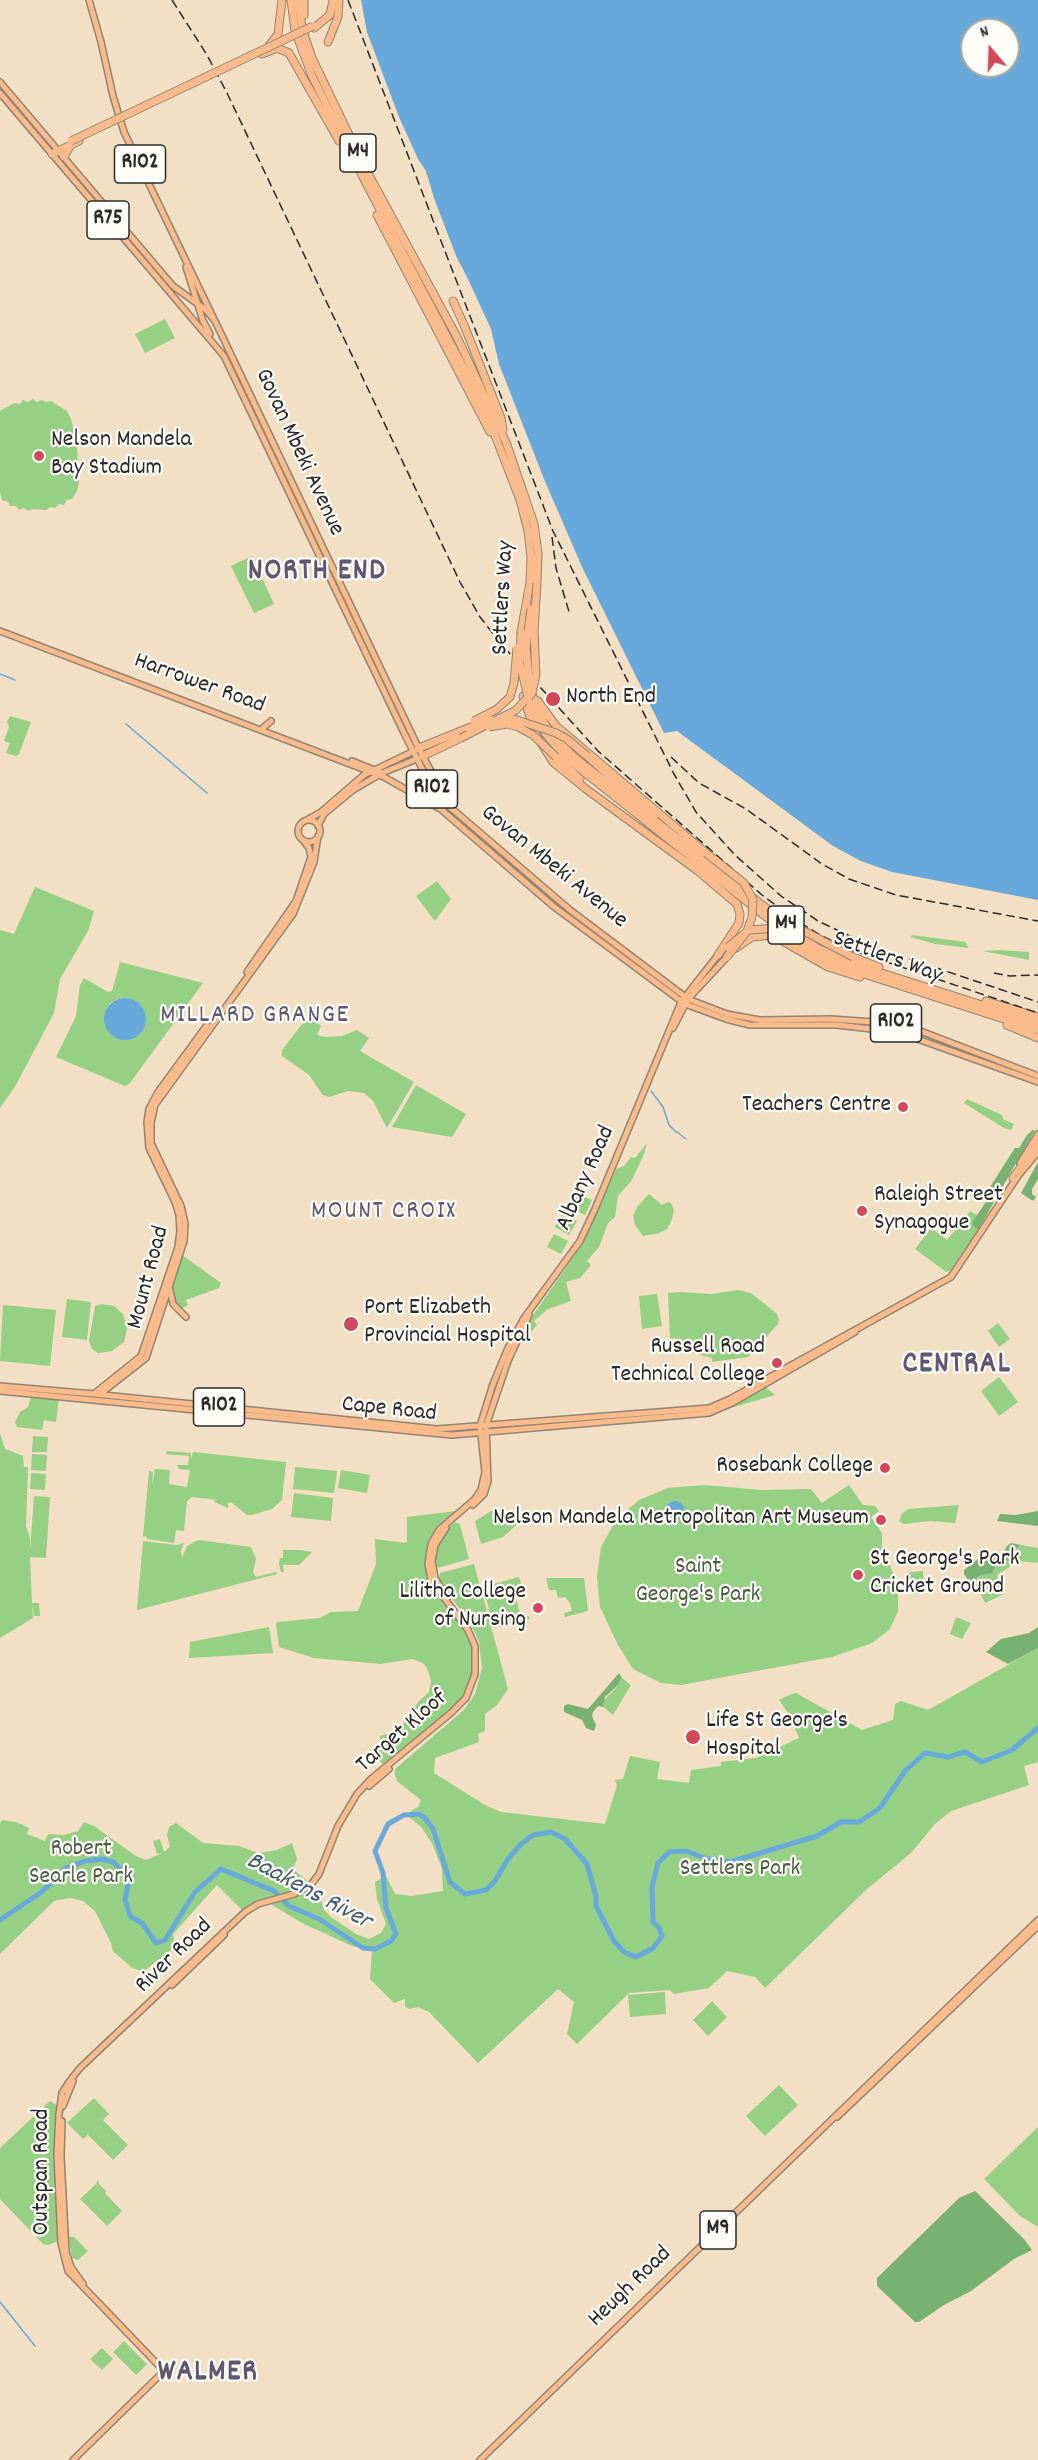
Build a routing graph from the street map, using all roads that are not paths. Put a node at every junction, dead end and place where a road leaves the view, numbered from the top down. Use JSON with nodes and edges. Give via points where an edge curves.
{"nodes":[{"id":1,"x":89,"y":0,"type":"edge"},
{"id":2,"x":282,"y":0,"type":"edge"},
{"id":3,"x":291,"y":0,"type":"edge"},
{"id":4,"x":298,"y":0,"type":"edge"},
{"id":5,"x":304,"y":0,"type":"edge"},
{"id":6,"x":332,"y":0,"type":"edge"},
{"id":7,"x":339,"y":0,"type":"edge"},
{"id":8,"x":314,"y":27,"type":"junction"},
{"id":9,"x":328,"y":42,"type":"dead end"},
{"id":10,"x":265,"y":49,"type":"junction"},
{"id":11,"x":258,"y":56,"type":"junction"},
{"id":12,"x":312,"y":58,"type":"junction"},
{"id":13,"x":0,"y":82,"type":"edge"},
{"id":14,"x":0,"y":93,"type":"edge"},
{"id":15,"x":72,"y":143,"type":"junction"},
{"id":16,"x":54,"y":151,"type":"junction"},
{"id":17,"x":64,"y":157,"type":"junction"},
{"id":18,"x":363,"y":177,"type":"junction"},
{"id":19,"x":368,"y":187,"type":"junction"},
{"id":20,"x":185,"y":260,"type":"junction"},
{"id":21,"x":434,"y":301,"type":"junction"},
{"id":22,"x":453,"y":301,"type":"dead end"},
{"id":23,"x":198,"y":304,"type":"junction"},
{"id":24,"x":441,"y":314,"type":"junction"},
{"id":25,"x":421,"y":317,"type":"dead end"},
{"id":26,"x":214,"y":320,"type":"junction"},
{"id":27,"x":433,"y":324,"type":"junction"},
{"id":28,"x":217,"y":346,"type":"junction"},
{"id":29,"x":506,"y":442,"type":"junction"},
{"id":30,"x":502,"y":454,"type":"junction"},
{"id":31,"x":533,"y":583,"type":"junction"},
{"id":32,"x":0,"y":630,"type":"edge"},
{"id":33,"x":521,"y":632,"type":"junction"},
{"id":34,"x":517,"y":648,"type":"junction"},
{"id":35,"x":534,"y":701,"type":"junction"},
{"id":36,"x":271,"y":721,"type":"dead end"},
{"id":37,"x":467,"y":726,"type":"junction"},
{"id":38,"x":263,"y":728,"type":"junction"},
{"id":39,"x":461,"y":738,"type":"junction"},
{"id":40,"x":416,"y":750,"type":"junction"},
{"id":41,"x":420,"y":757,"type":"junction"},
{"id":42,"x":358,"y":767,"type":"junction"},
{"id":43,"x":377,"y":773,"type":"junction"},
{"id":44,"x":354,"y":782,"type":"junction"},
{"id":45,"x":443,"y":810,"type":"junction"},
{"id":46,"x":305,"y":821,"type":"junction"},
{"id":47,"x":318,"y":826,"type":"junction"},
{"id":48,"x":318,"y":836,"type":"junction"},
{"id":49,"x":303,"y":840,"type":"junction"},
{"id":50,"x":675,"y":840,"type":"junction"},
{"id":51,"x":286,"y":920,"type":"junction"},
{"id":52,"x":727,"y":946,"type":"junction"},
{"id":53,"x":718,"y":955,"type":"joint"},
{"id":54,"x":727,"y":957,"type":"junction"},
{"id":55,"x":912,"y":981,"type":"junction"},
{"id":56,"x":915,"y":991,"type":"junction"},
{"id":57,"x":948,"y":993,"type":"junction"},
{"id":58,"x":684,"y":1000,"type":"junction"},
{"id":59,"x":955,"y":1004,"type":"junction"},
{"id":60,"x":215,"y":1017,"type":"junction"},
{"id":61,"x":1038,"y":1017,"type":"edge"},
{"id":62,"x":1038,"y":1023,"type":"edge"},
{"id":63,"x":1038,"y":1030,"type":"edge"},
{"id":64,"x":1038,"y":1036,"type":"edge"},
{"id":65,"x":1038,"y":1076,"type":"edge"},
{"id":66,"x":1038,"y":1082,"type":"edge"},
{"id":67,"x":1038,"y":1134,"type":"edge"},
{"id":68,"x":1038,"y":1145,"type":"edge"},
{"id":69,"x":1038,"y":1152,"type":"edge"},
{"id":70,"x":1016,"y":1177,"type":"junction"},
{"id":71,"x":169,"y":1285,"type":"junction"},
{"id":72,"x":186,"y":1317,"type":"dead end"},
{"id":73,"x":0,"y":1389,"type":"edge"},
{"id":74,"x":94,"y":1396,"type":"junction"},
{"id":75,"x":483,"y":1429,"type":"junction"},
{"id":76,"x":310,"y":1887,"type":"joint"},
{"id":77,"x":1038,"y":1920,"type":"edge"},
{"id":78,"x":1038,"y":1926,"type":"edge"},
{"id":79,"x":77,"y":2074,"type":"joint"},
{"id":80,"x":835,"y":2118,"type":"junction"},
{"id":81,"x":73,"y":2460,"type":"edge"},
{"id":82,"x":480,"y":2460,"type":"edge"}],
"edges":[{"from":1,"to":20,"type":"main road","number":"R102","via":[[124,132]]},
{"from":2,"to":10,"type":"highway","bridge":true,"via":[[278,34]]},
{"from":3,"to":18,"type":"highway","name":"Settlers Way","number":"M4","via":[[303,54]]},
{"from":4,"to":12,"type":"highway","name":"Settlers Way","number":"M4"},
{"from":5,"to":12,"type":"highway"},
{"from":6,"to":8,"type":"highway","via":[[330,15]]},
{"from":7,"to":9,"type":"highway","via":[[339,17]]},
{"from":8,"to":10,"type":"highway","bridge":true},
{"from":8,"to":11,"type":"highway","bridge":true},
{"from":10,"to":15,"type":"highway","bridge":true},
{"from":11,"to":15,"type":"highway","bridge":true},
{"from":11,"to":18,"type":"highway","bridge":true,"via":[[278,48],[289,53]]},
{"from":12,"to":21,"type":"highway","name":"Settlers Way","number":"M4"},
{"from":13,"to":16,"type":"main road","number":"R75"},
{"from":14,"to":16,"type":"main road","number":"R75"},
{"from":15,"to":16,"type":"highway"},
{"from":15,"to":17,"type":"highway"},
{"from":16,"to":17,"type":"main road","number":"R75"},
{"from":16,"to":28,"type":"main road","number":"R75"},
{"from":17,"to":23,"type":"main road","number":"R75","via":[[173,286]]},
{"from":18,"to":19,"type":"highway","name":"Settlers Way","number":"M4"},
{"from":19,"to":21,"type":"highway","name":"Settlers Way","number":"M4"},
{"from":19,"to":27,"type":"highway","via":[[377,214]]},
{"from":20,"to":23,"type":"main road","number":"R102"},
{"from":20,"to":26,"type":"main road","number":"R102"},
{"from":21,"to":24,"type":"highway","name":"Settlers Way","number":"M4"},
{"from":22,"to":29,"type":"highway","via":[[501,418]]},
{"from":23,"to":26,"type":"main road","number":"R75"},
{"from":23,"to":28,"type":"main road","number":"R102"},
{"from":24,"to":29,"type":"highway","name":"Settlers Way","number":"M4"},
{"from":24,"to":30,"type":"highway","name":"Settlers Way","number":"M4"},
{"from":25,"to":27,"type":"highway"},
{"from":26,"to":40,"type":"main road","name":"Govan Mbeki Avenue","number":"R102"},
{"from":27,"to":30,"type":"highway"},
{"from":28,"to":40,"type":"main road","name":"Govan Mbeki Avenue","number":"R102"},
{"from":29,"to":31,"type":"highway","name":"Settlers Way","number":"M4","via":[[534,524],[538,553]]},
{"from":30,"to":31,"type":"highway","name":"Settlers Way","number":"M4","via":[[528,531]]},
{"from":31,"to":33,"type":"highway","name":"Settlers Way","number":"M4"},
{"from":31,"to":35,"type":"highway","name":"Settlers Way","number":"M4","bridge":true,"via":[[526,648]]},
{"from":31,"to":39,"type":"highway","bridge":true,"via":[[536,675],[530,696],[516,710]]},
{"from":32,"to":38,"type":"main road","name":"Harrower Road"},
{"from":32,"to":42,"type":"main road","name":"Harrower Road"},
{"from":33,"to":34,"type":"highway","bridge":true},
{"from":33,"to":35,"type":"highway","name":"Settlers Way","number":"M4","bridge":true,"via":[[520,664]]},
{"from":34,"to":37,"type":"highway","bridge":true,"via":[[510,697]]},
{"from":34,"to":52,"type":"highway","bridge":true,"via":[[523,696],[536,735],[553,762],[733,900],[739,907],[739,923]]},
{"from":35,"to":50,"type":"highway","name":"Settlers Way","number":"M4","via":[[546,734],[564,756]]},
{"from":35,"to":54,"type":"highway","bridge":true,"via":[[556,726],[744,883],[753,900],[752,917],[747,931]]},
{"from":36,"to":38,"type":"main road"},
{"from":37,"to":40,"type":"highway"},
{"from":37,"to":50,"type":"highway","bridge":true,"via":[[493,719],[514,719],[563,736]]},
{"from":38,"to":43,"type":"main road","name":"Harrower Road"},
{"from":39,"to":41,"type":"highway"},
{"from":39,"to":50,"type":"highway","bridge":true,"via":[[496,725],[512,725],[530,733],[587,784]]},
{"from":40,"to":41,"type":"main road","name":"Govan Mbeki Avenue","number":"R102"},
{"from":40,"to":43,"type":"main road"},
{"from":41,"to":43,"type":"main road"},
{"from":41,"to":45,"type":"main road","name":"Govan Mbeki Avenue","number":"R102"},
{"from":41,"to":58,"type":"main road","name":"Govan Mbeki Avenue","number":"R102","via":[[450,807],[562,904]]},
{"from":42,"to":43,"type":"main road","name":"Harrower Road"},
{"from":42,"to":44,"type":"main road","via":[[360,773]]},
{"from":43,"to":44,"type":"main road"},
{"from":43,"to":45,"type":"main road","name":"Harrower Road"},
{"from":43,"to":47,"type":"main road","via":[[324,814]]},
{"from":44,"to":46,"type":"main road"},
{"from":45,"to":58,"type":"main road","name":"Govan Mbeki Avenue","number":"R102","via":[[553,906]]},
{"from":46,"to":47,"type":"main road"},
{"from":46,"to":49,"type":"main road","via":[[298,831]]},
{"from":47,"to":48,"type":"main road"},
{"from":48,"to":49,"type":"main road","via":[[310,842]]},
{"from":48,"to":51,"type":"main road","name":"Mount Road","via":[[314,862],[299,902]]},
{"from":49,"to":51,"type":"main road","name":"Mount Road","via":[[310,850],[310,862]]},
{"from":50,"to":55,"type":"highway","name":"Settlers Way","number":"M4","via":[[817,948]]},
{"from":50,"to":56,"type":"highway","name":"Settlers Way","number":"M4","via":[[804,947],[839,965]]},
{"from":51,"to":60,"type":"main road","name":"Mount Road"},
{"from":52,"to":53,"type":"highway"},
{"from":52,"to":55,"type":"highway","bridge":true,"via":[[749,930],[790,927]]},
{"from":53,"to":58,"type":"main road","name":"Albany Road"},
{"from":54,"to":56,"type":"highway","bridge":true,"via":[[746,940],[764,934],[779,937],[838,972]]},
{"from":54,"to":58,"type":"main road","name":"Albany Road"},
{"from":55,"to":57,"type":"highway","name":"Settlers Way","number":"M4"},
{"from":56,"to":59,"type":"highway","name":"Settlers Way","number":"M4"},
{"from":57,"to":61,"type":"highway"},
{"from":57,"to":62,"type":"highway","name":"Settlers Way","number":"M4"},
{"from":58,"to":65,"type":"main road","name":"Govan Mbeki Avenue","number":"R102","via":[[760,1020],[902,1024]]},
{"from":58,"to":66,"type":"main road","name":"Govan Mbeki Avenue","number":"R102","via":[[750,1025],[837,1025],[898,1032]]},
{"from":58,"to":75,"type":"main road","name":"Albany Road","via":[[588,1227],[524,1318],[508,1348]]},
{"from":59,"to":63,"type":"highway","name":"Settlers Way","number":"M4"},
{"from":59,"to":64,"type":"highway"},
{"from":60,"to":71,"type":"main road","name":"Mount Road","via":[[159,1098],[151,1117],[153,1148],[179,1200],[185,1223],[184,1241]]},
{"from":60,"to":74,"type":"main road","name":"Mount Road","via":[[158,1092],[148,1116],[147,1142],[175,1202],[180,1231],[146,1346],[136,1363]]},
{"from":67,"to":70,"type":"main road"},
{"from":68,"to":70,"type":"highway"},
{"from":69,"to":70,"type":"main road"},
{"from":70,"to":75,"type":"main road","name":"Cape Road","number":"R102","via":[[951,1277],[709,1413]]},
{"from":71,"to":72,"type":"main road","via":[[173,1304]]},
{"from":71,"to":74,"type":"main road","name":"Mount Road","via":[[146,1358]]},
{"from":73,"to":74,"type":"main road","name":"Cape Road","number":"R102"},
{"from":74,"to":75,"type":"main road","name":"Cape Road","number":"R102","via":[[437,1435]]},
{"from":75,"to":76,"type":"main road","name":"Target Kloof","via":[[483,1485],[474,1499],[436,1534],[430,1548],[431,1573],[437,1590],[470,1634],[477,1657],[468,1695],[353,1799]]},
{"from":76,"to":79,"type":"main road","name":"River Road","via":[[245,1912]]},
{"from":77,"to":80,"type":"main road","name":"Heugh Road","number":"M9"},
{"from":78,"to":80,"type":"main road","name":"Heugh Road","number":"M9"},
{"from":79,"to":81,"type":"main road","name":"Outspan Road","via":[[62,2093],[57,2138],[65,2261],[88,2292],[164,2371]]},
{"from":80,"to":82,"type":"main road","name":"Heugh Road","number":"M9"}]}
